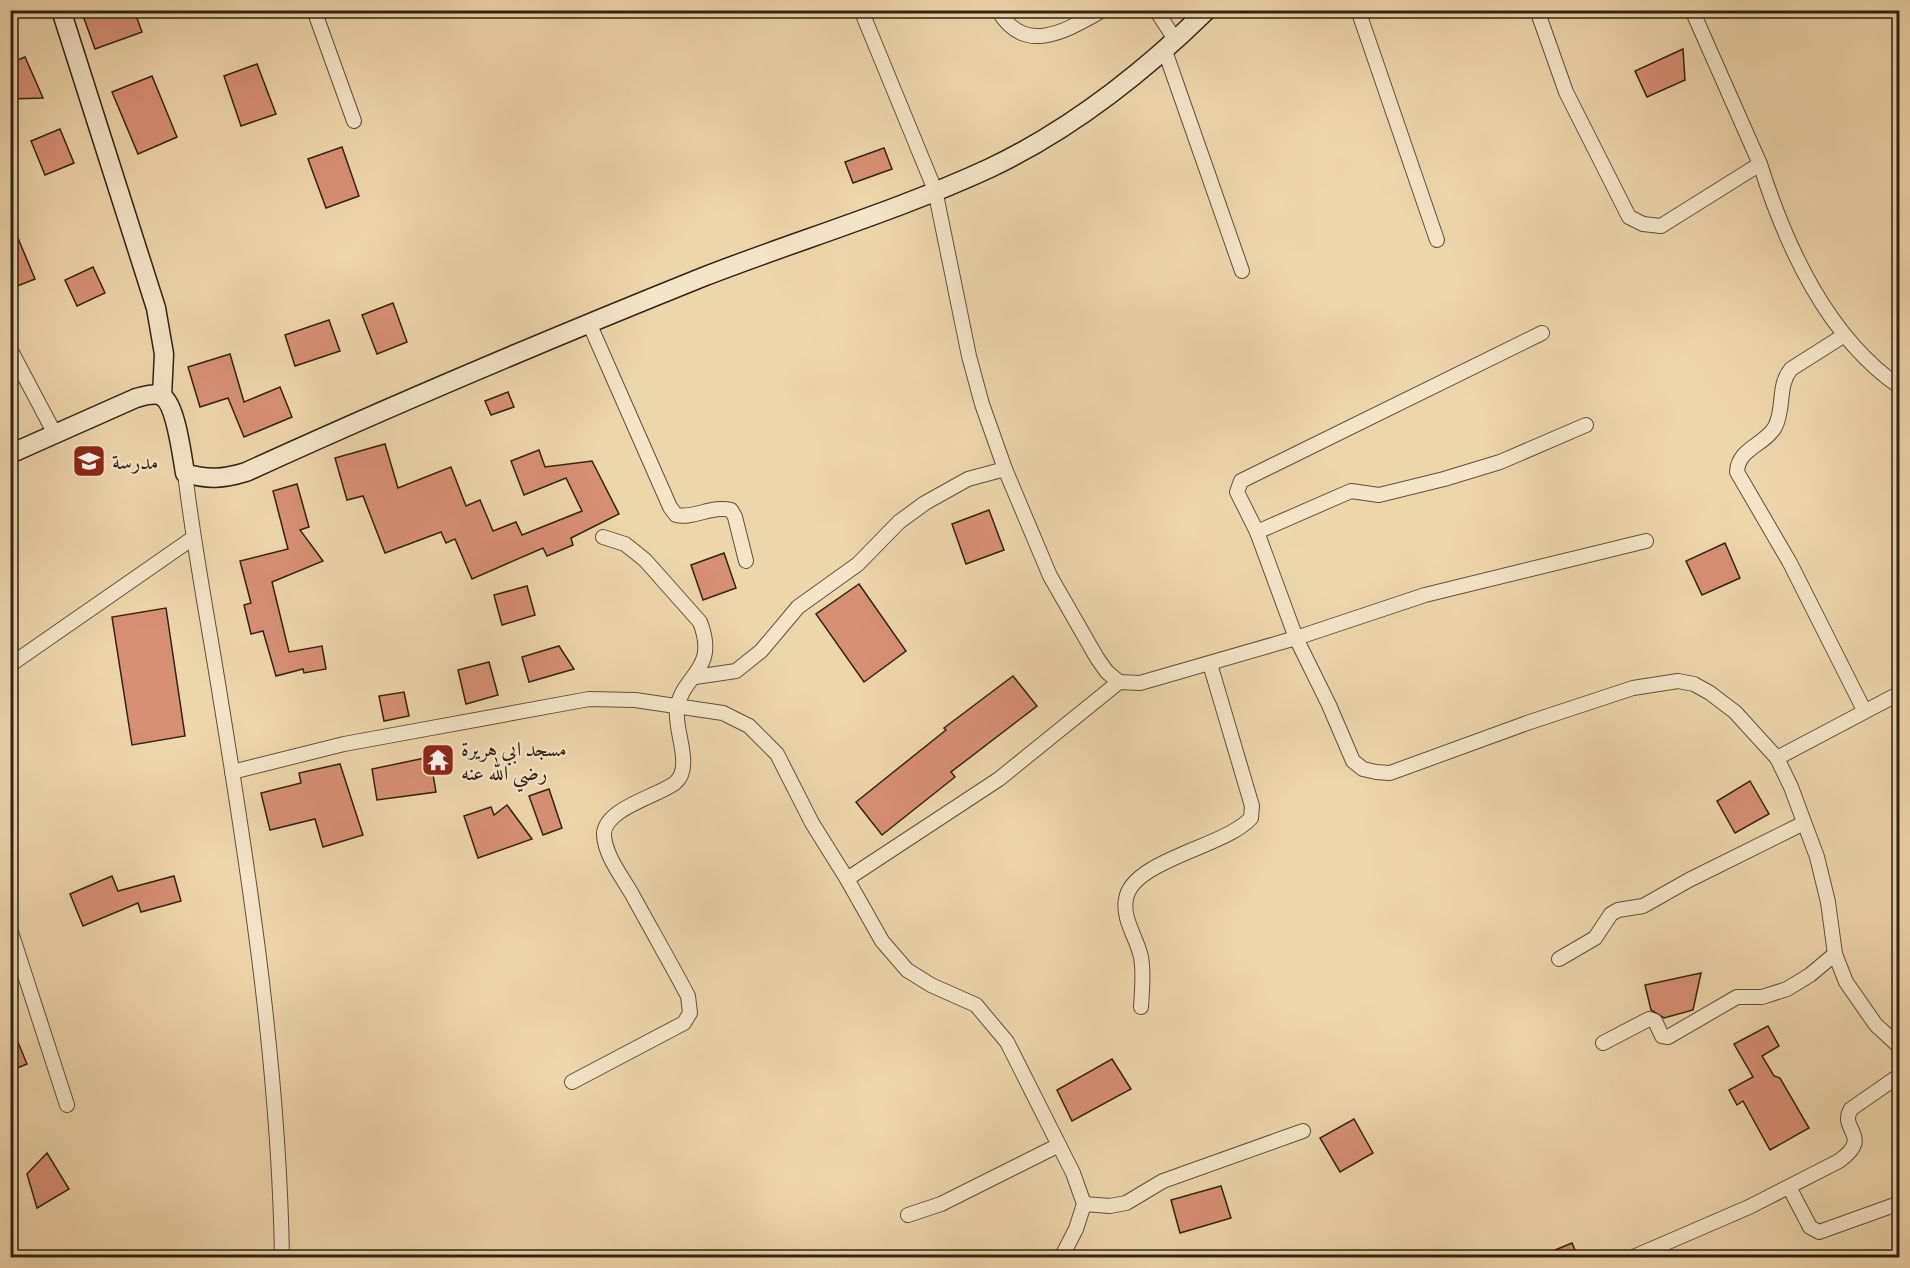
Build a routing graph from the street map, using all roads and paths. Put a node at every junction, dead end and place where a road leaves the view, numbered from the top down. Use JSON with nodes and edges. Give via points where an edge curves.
{"nodes":[{"id":1,"x":61,"y":10,"type":"edge"},
{"id":2,"x":314,"y":10,"type":"edge"},
{"id":3,"x":861,"y":10,"type":"edge"},
{"id":4,"x":998,"y":10,"type":"edge"},
{"id":5,"x":1103,"y":10,"type":"edge"},
{"id":6,"x":1156,"y":10,"type":"edge"},
{"id":7,"x":1208,"y":10,"type":"edge"},
{"id":8,"x":1358,"y":10,"type":"edge"},
{"id":9,"x":1537,"y":10,"type":"edge"},
{"id":10,"x":1692,"y":10,"type":"edge"},
{"id":11,"x":1170,"y":46,"type":"junction"},
{"id":12,"x":354,"y":122,"type":"dead end"},
{"id":13,"x":1760,"y":164,"type":"junction"},
{"id":14,"x":935,"y":190,"type":"junction"},
{"id":15,"x":1437,"y":240,"type":"dead end"},
{"id":16,"x":1242,"y":271,"type":"dead end"},
{"id":17,"x":589,"y":323,"type":"junction"},
{"id":18,"x":1542,"y":333,"type":"dead end"},
{"id":19,"x":1843,"y":336,"type":"junction"},
{"id":20,"x":10,"y":349,"type":"edge"},
{"id":21,"x":1899,"y":387,"type":"edge"},
{"id":22,"x":162,"y":396,"type":"junction"},
{"id":23,"x":1586,"y":425,"type":"dead end"},
{"id":24,"x":55,"y":434,"type":"junction"},
{"id":25,"x":10,"y":454,"type":"edge"},
{"id":26,"x":1005,"y":469,"type":"junction"},
{"id":27,"x":185,"y":473,"type":"junction"},
{"id":28,"x":1257,"y":532,"type":"junction"},
{"id":29,"x":603,"y":537,"type":"dead end"},
{"id":30,"x":193,"y":538,"type":"junction"},
{"id":31,"x":1646,"y":541,"type":"dead end"},
{"id":32,"x":746,"y":561,"type":"dead end"},
{"id":33,"x":1296,"y":638,"type":"junction"},
{"id":34,"x":1210,"y":664,"type":"junction"},
{"id":35,"x":10,"y":665,"type":"edge"},
{"id":36,"x":695,"y":677,"type":"junction"},
{"id":37,"x":1119,"y":682,"type":"junction"},
{"id":38,"x":1899,"y":693,"type":"edge"},
{"id":39,"x":678,"y":706,"type":"junction"},
{"id":40,"x":1864,"y":710,"type":"junction"},
{"id":41,"x":1777,"y":758,"type":"junction"},
{"id":42,"x":232,"y":772,"type":"junction"},
{"id":43,"x":1804,"y":823,"type":"junction"},
{"id":44,"x":847,"y":879,"type":"junction"},
{"id":45,"x":10,"y":928,"type":"edge"},
{"id":46,"x":1835,"y":954,"type":"junction"},
{"id":47,"x":1560,"y":959,"type":"dead end"},
{"id":48,"x":1141,"y":1007,"type":"dead end"},
{"id":49,"x":1603,"y":1043,"type":"dead end"},
{"id":50,"x":1899,"y":1047,"type":"edge"},
{"id":51,"x":1899,"y":1076,"type":"edge"},
{"id":52,"x":572,"y":1082,"type":"dead end"},
{"id":53,"x":67,"y":1105,"type":"dead end"},
{"id":54,"x":1303,"y":1131,"type":"dead end"},
{"id":55,"x":1059,"y":1145,"type":"junction"},
{"id":56,"x":1789,"y":1187,"type":"junction"},
{"id":57,"x":1899,"y":1203,"type":"edge"},
{"id":58,"x":1084,"y":1204,"type":"junction"},
{"id":59,"x":908,"y":1215,"type":"dead end"},
{"id":60,"x":282,"y":1257,"type":"edge"},
{"id":61,"x":1061,"y":1257,"type":"edge"},
{"id":62,"x":1631,"y":1257,"type":"edge"}],
"edges":[{"from":1,"to":22,"type":"street","via":[[156,308],[164,354]]},
{"from":2,"to":12,"type":"street"},
{"from":3,"to":14,"type":"street"},
{"from":4,"to":5,"type":"street","via":[[1007,26],[1040,38],[1066,30]]},
{"from":6,"to":11,"type":"street"},
{"from":7,"to":11,"type":"street"},
{"from":8,"to":15,"type":"street"},
{"from":9,"to":13,"type":"street","via":[[1566,92],[1629,217],[1661,226]]},
{"from":10,"to":13,"type":"street"},
{"from":11,"to":14,"type":"street","via":[[1126,85],[1060,129],[991,167]]},
{"from":11,"to":16,"type":"street"},
{"from":13,"to":19,"type":"street","via":[[1810,282]]},
{"from":14,"to":17,"type":"street"},
{"from":14,"to":26,"type":"street","via":[[969,356]]},
{"from":17,"to":27,"type":"street","via":[[422,392],[246,472],[224,479]]},
{"from":17,"to":32,"type":"street","via":[[670,507],[676,515],[686,517],[705,511],[731,510]]},
{"from":18,"to":28,"type":"street","via":[[1241,481],[1238,492]]},
{"from":19,"to":21,"type":"street"},
{"from":19,"to":40,"type":"street","via":[[1785,376],[1774,428],[1743,455],[1737,472],[1790,563]]},
{"from":20,"to":24,"type":"street"},
{"from":22,"to":24,"type":"street","via":[[136,398]]},
{"from":22,"to":27,"type":"street","via":[[171,405]]},
{"from":23,"to":28,"type":"street","via":[[1500,462],[1444,479],[1379,495],[1351,491]]},
{"from":24,"to":25,"type":"street"},
{"from":26,"to":36,"type":"street","via":[[968,479],[899,522],[858,564],[798,607],[760,651],[736,671]]},
{"from":26,"to":37,"type":"street","via":[[1050,576],[1102,665]]},
{"from":27,"to":30,"type":"street"},
{"from":28,"to":33,"type":"street"},
{"from":29,"to":36,"type":"street","via":[[625,544],[645,560],[700,622],[706,649]]},
{"from":30,"to":35,"type":"street"},
{"from":30,"to":42,"type":"street"},
{"from":31,"to":33,"type":"street","via":[[1425,595]]},
{"from":33,"to":34,"type":"street"},
{"from":33,"to":41,"type":"street","via":[[1353,761],[1363,769],[1390,772],[1633,688],[1678,681],[1694,684],[1735,712]]},
{"from":34,"to":37,"type":"street","via":[[1140,683]]},
{"from":34,"to":48,"type":"street","via":[[1252,806],[1251,818],[1237,830],[1145,874],[1129,889],[1125,901],[1128,920],[1141,954],[1144,977]]},
{"from":36,"to":39,"type":"street"},
{"from":37,"to":44,"type":"street","via":[[999,779]]},
{"from":38,"to":40,"type":"street"},
{"from":39,"to":42,"type":"street","via":[[589,699],[344,744]]},
{"from":39,"to":44,"type":"street","via":[[723,713],[749,726],[777,754],[812,823]]},
{"from":39,"to":52,"type":"street","via":[[682,774],[675,783],[628,807],[608,822],[604,832],[611,858],[688,996],[690,1012],[684,1023]]},
{"from":40,"to":41,"type":"street"},
{"from":41,"to":43,"type":"street"},
{"from":42,"to":60,"type":"street","via":[[267,1016]]},
{"from":43,"to":46,"type":"street","via":[[1828,902]]},
{"from":43,"to":47,"type":"street","via":[[1643,906],[1618,910],[1595,938]]},
{"from":44,"to":55,"type":"street","via":[[882,941],[907,970],[976,1005],[1007,1042]]},
{"from":45,"to":53,"type":"street"},
{"from":46,"to":49,"type":"street","via":[[1787,989],[1762,998],[1737,997],[1668,1037],[1662,1036],[1655,1021],[1649,1019]]},
{"from":46,"to":50,"type":"street","via":[[1860,1005]]},
{"from":51,"to":56,"type":"street","via":[[1851,1109],[1848,1118],[1855,1144],[1852,1151]]},
{"from":54,"to":58,"type":"street","via":[[1162,1181],[1126,1203]]},
{"from":55,"to":58,"type":"street"},
{"from":55,"to":59,"type":"street","via":[[941,1204]]},
{"from":56,"to":57,"type":"street","via":[[1810,1227],[1819,1232]]},
{"from":56,"to":62,"type":"street"},
{"from":58,"to":61,"type":"street"}]}
